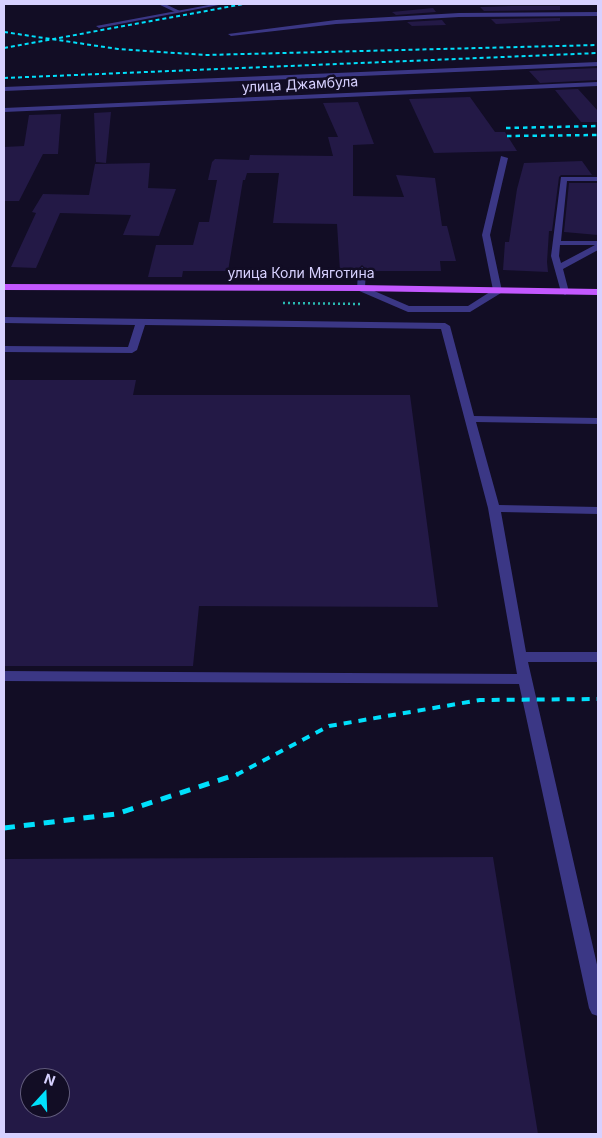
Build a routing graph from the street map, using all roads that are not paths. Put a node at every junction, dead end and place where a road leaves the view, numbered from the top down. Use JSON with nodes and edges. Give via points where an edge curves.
{"nodes":[{"id":1,"x":161,"y":4,"type":"edge"},
{"id":2,"x":221,"y":4,"type":"edge"},
{"id":3,"x":176,"y":11,"type":"junction"},
{"id":4,"x":598,"y":14,"type":"edge"},
{"id":5,"x":99,"y":26,"type":"dead end"},
{"id":6,"x":231,"y":34,"type":"dead end"},
{"id":7,"x":598,"y":64,"type":"edge"},
{"id":8,"x":598,"y":84,"type":"edge"},
{"id":9,"x":4,"y":89,"type":"edge"},
{"id":10,"x":4,"y":110,"type":"edge"},
{"id":11,"x":504,"y":158,"type":"dead end"},
{"id":12,"x":598,"y":179,"type":"edge"},
{"id":13,"x":557,"y":242,"type":"junction"},
{"id":14,"x":598,"y":243,"type":"edge"},
{"id":15,"x":598,"y":247,"type":"edge"},
{"id":16,"x":559,"y":268,"type":"junction"},
{"id":17,"x":362,"y":270,"type":"dead end"},
{"id":18,"x":4,"y":287,"type":"edge"},
{"id":19,"x":360,"y":288,"type":"junction"},
{"id":20,"x":498,"y":291,"type":"junction"},
{"id":21,"x":565,"y":292,"type":"junction"},
{"id":22,"x":598,"y":292,"type":"edge"},
{"id":23,"x":440,"y":309,"type":"junction"},
{"id":24,"x":4,"y":320,"type":"edge"},
{"id":25,"x":141,"y":322,"type":"junction"},
{"id":26,"x":444,"y":326,"type":"junction"},
{"id":27,"x":4,"y":349,"type":"edge"},
{"id":28,"x":470,"y":419,"type":"junction"},
{"id":29,"x":598,"y":421,"type":"edge"},
{"id":30,"x":494,"y":508,"type":"junction"},
{"id":31,"x":598,"y":510,"type":"edge"},
{"id":32,"x":520,"y":657,"type":"junction"},
{"id":33,"x":598,"y":657,"type":"edge"},
{"id":34,"x":4,"y":676,"type":"edge"},
{"id":35,"x":525,"y":679,"type":"junction"},
{"id":36,"x":598,"y":1008,"type":"edge"}],
"edges":[{"from":1,"to":3,"type":"street"},
{"from":2,"to":3,"type":"street"},
{"from":3,"to":5,"type":"street"},
{"from":4,"to":6,"type":"street","via":[[459,15],[336,22]]},
{"from":7,"to":9,"type":"street"},
{"from":8,"to":10,"type":"street","name":"улица Джамбула"},
{"from":11,"to":20,"type":"street","via":[[486,235]]},
{"from":12,"to":13,"type":"street","via":[[564,180]]},
{"from":13,"to":14,"type":"street"},
{"from":13,"to":16,"type":"street"},
{"from":15,"to":16,"type":"street"},
{"from":16,"to":21,"type":"street"},
{"from":17,"to":19,"type":"street"},
{"from":18,"to":19,"type":"main road","name":"улица Коли Мяготина"},
{"from":19,"to":20,"type":"main road","name":"улица Коли Мяготина"},
{"from":19,"to":23,"type":"street","via":[[408,309]]},
{"from":20,"to":21,"type":"main road","name":"улица Коли Мяготина"},
{"from":20,"to":23,"type":"street","via":[[470,310]]},
{"from":21,"to":22,"type":"main road","name":"улица Коли Мяготина"},
{"from":23,"to":26,"type":"street"},
{"from":24,"to":25,"type":"street"},
{"from":25,"to":26,"type":"street"},
{"from":25,"to":27,"type":"street","via":[[132,350]]},
{"from":26,"to":28,"type":"street"},
{"from":28,"to":29,"type":"street"},
{"from":28,"to":30,"type":"street"},
{"from":30,"to":31,"type":"street"},
{"from":30,"to":32,"type":"street"},
{"from":32,"to":33,"type":"street"},
{"from":32,"to":35,"type":"street"},
{"from":34,"to":35,"type":"street"},
{"from":35,"to":36,"type":"street"}]}
